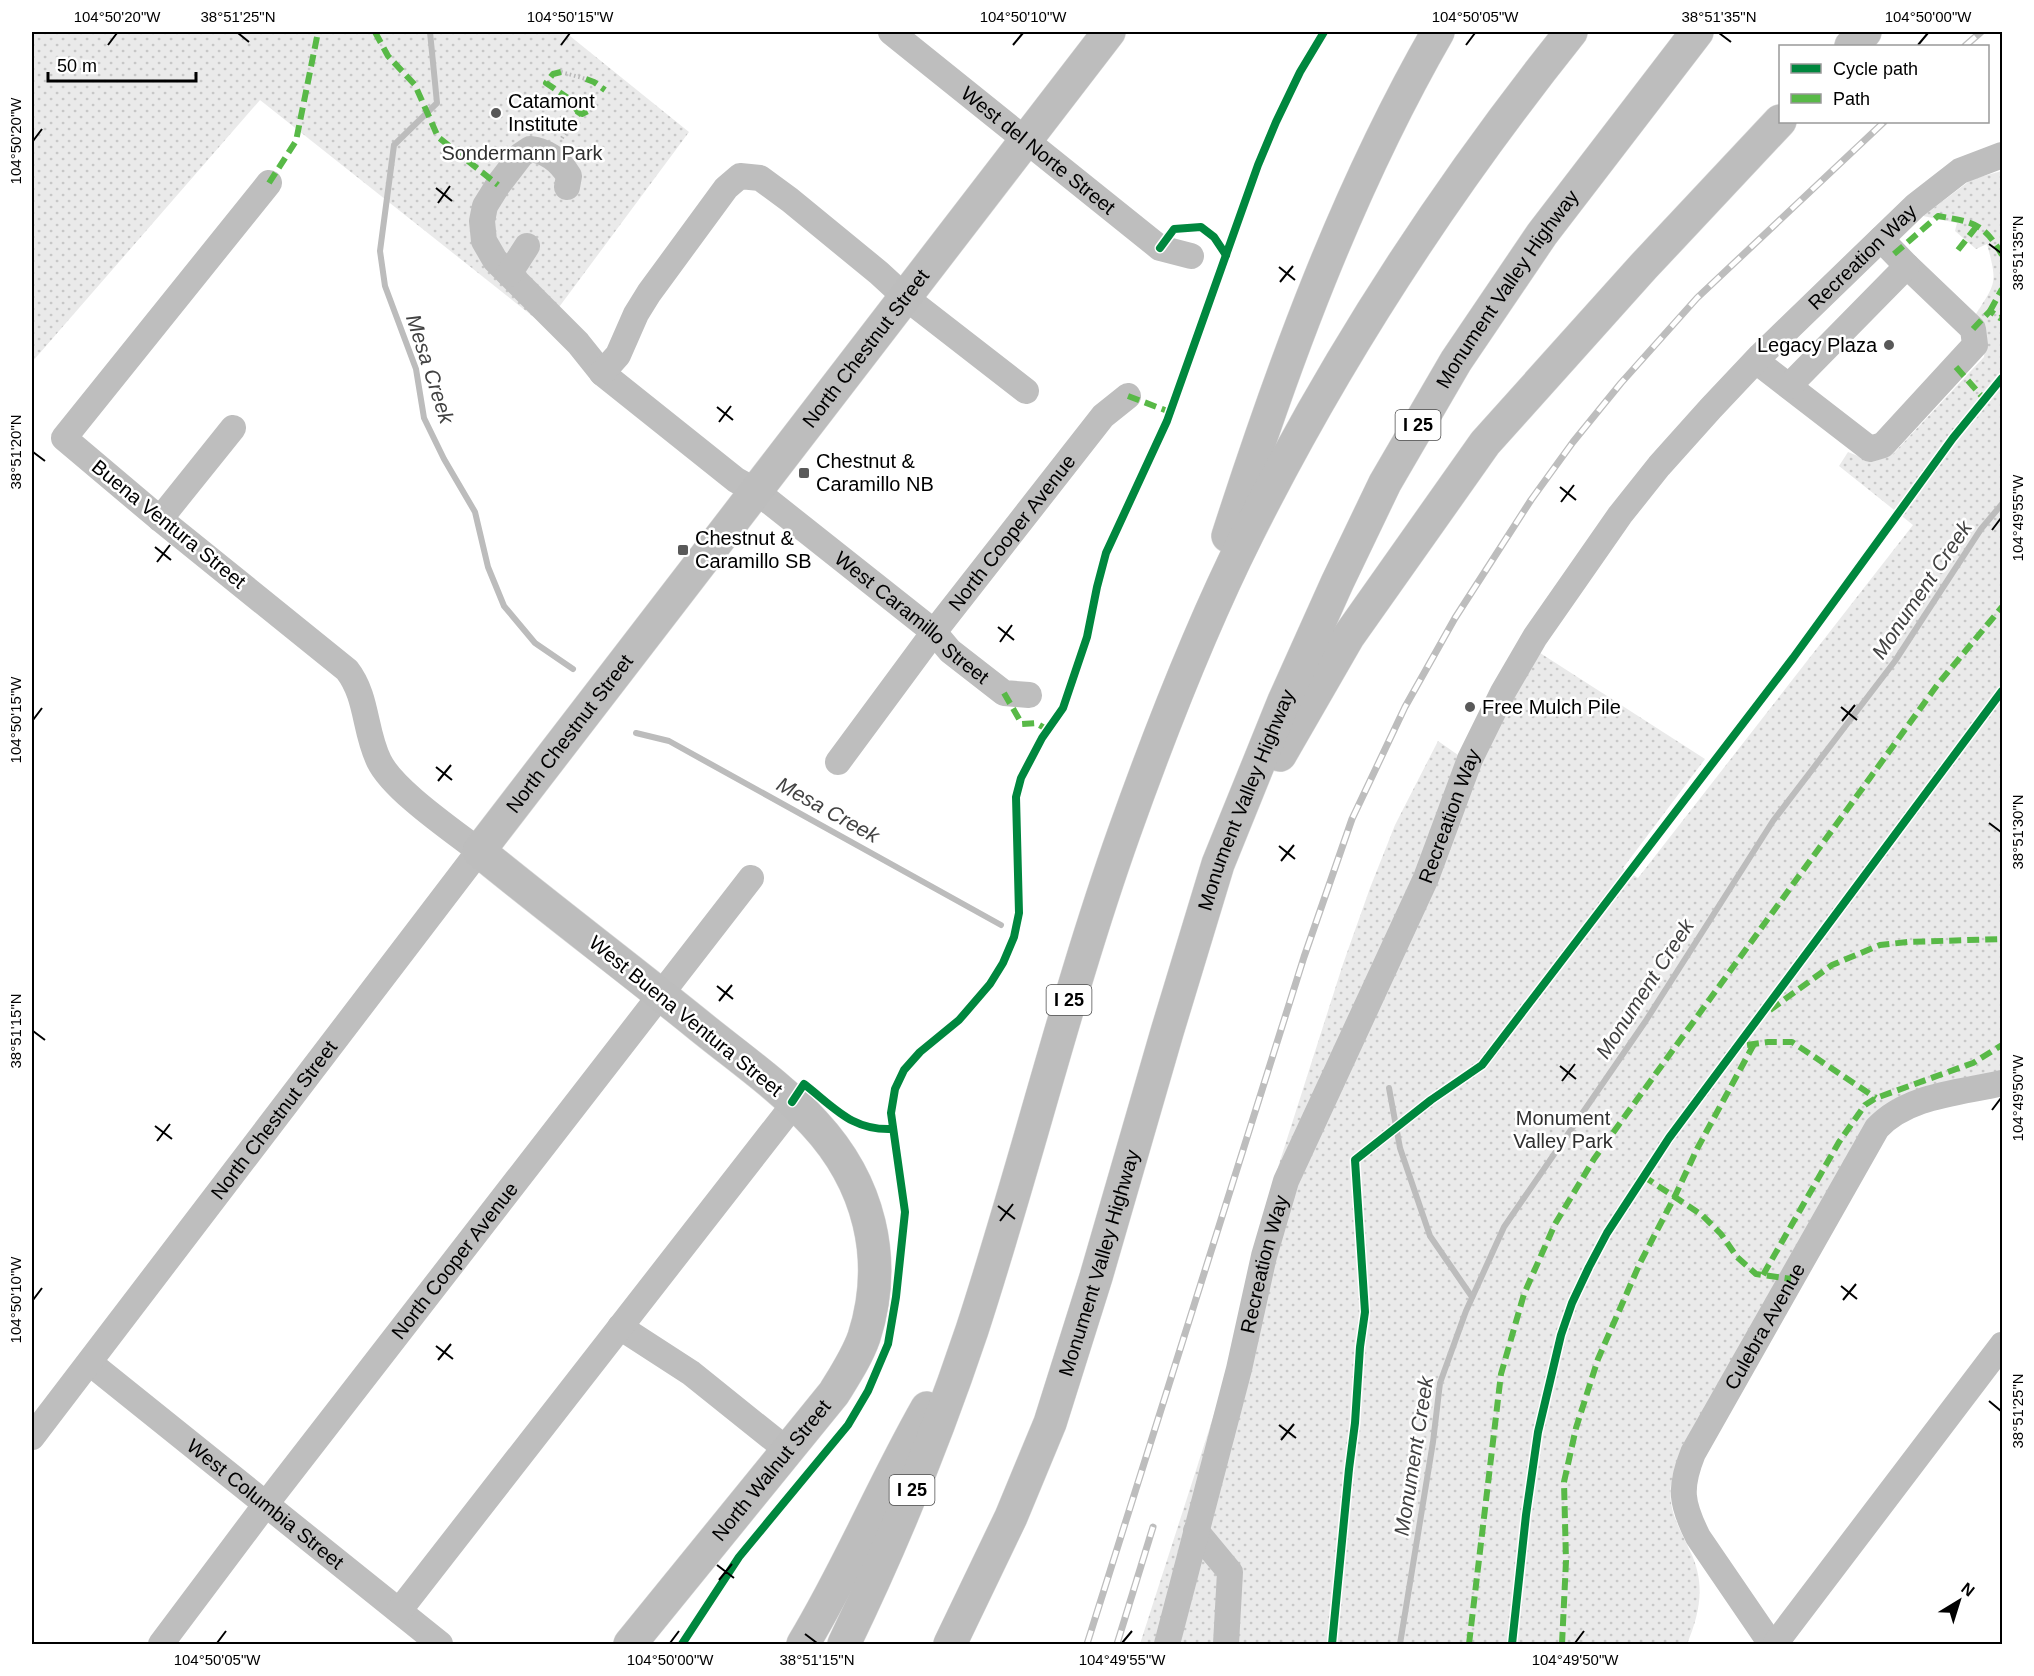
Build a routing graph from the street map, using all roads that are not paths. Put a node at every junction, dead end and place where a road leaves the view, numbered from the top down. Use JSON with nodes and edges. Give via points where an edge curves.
{"nodes":[{"id":1,"x":891,"y":32,"type":"edge"},
{"id":2,"x":1109,"y":32,"type":"edge"},
{"id":3,"x":1438,"y":32,"type":"edge"},
{"id":4,"x":1571,"y":32,"type":"edge"},
{"id":5,"x":1697,"y":32,"type":"edge"},
{"id":6,"x":1865,"y":32,"type":"edge"},
{"id":7,"x":1852,"y":45,"type":"edge"},
{"id":8,"x":1779,"y":123,"type":"edge"},
{"id":9,"x":1026,"y":140,"type":"junction"},
{"id":10,"x":2002,"y":155,"type":"edge"},
{"id":11,"x":269,"y":183,"type":"dead end"},
{"id":12,"x":567,"y":187,"type":"dead end"},
{"id":13,"x":1881,"y":239,"type":"junction"},
{"id":14,"x":527,"y":246,"type":"dead end"},
{"id":15,"x":1191,"y":256,"type":"dead end"},
{"id":16,"x":1907,"y":266,"type":"junction"},
{"id":17,"x":509,"y":274,"type":"junction"},
{"id":18,"x":905,"y":297,"type":"junction"},
{"id":19,"x":1756,"y":361,"type":"junction"},
{"id":20,"x":602,"y":373,"type":"junction"},
{"id":21,"x":1789,"y":386,"type":"junction"},
{"id":22,"x":1026,"y":391,"type":"dead end"},
{"id":23,"x":1128,"y":396,"type":"dead end"},
{"id":24,"x":233,"y":428,"type":"dead end"},
{"id":25,"x":756,"y":491,"type":"junction"},
{"id":26,"x":160,"y":519,"type":"junction"},
{"id":27,"x":934,"y":632,"type":"junction"},
{"id":28,"x":1184,"y":676,"type":"junction"},
{"id":29,"x":1029,"y":695,"type":"dead end"},
{"id":30,"x":838,"y":762,"type":"dead end"},
{"id":31,"x":479,"y":851,"type":"junction"},
{"id":32,"x":1218,"y":864,"type":"junction"},
{"id":33,"x":751,"y":878,"type":"dead end"},
{"id":34,"x":660,"y":994,"type":"junction"},
{"id":35,"x":2002,"y":1083,"type":"edge"},
{"id":36,"x":794,"y":1104,"type":"junction"},
{"id":37,"x":875,"y":1276,"type":"joint"},
{"id":38,"x":620,"y":1327,"type":"junction"},
{"id":39,"x":971,"y":1331,"type":"junction"},
{"id":40,"x":2002,"y":1345,"type":"edge"},
{"id":41,"x":90,"y":1363,"type":"junction"},
{"id":42,"x":32,"y":1437,"type":"edge"},
{"id":43,"x":788,"y":1450,"type":"junction"},
{"id":44,"x":266,"y":1504,"type":"junction"},
{"id":45,"x":1011,"y":1517,"type":"junction"},
{"id":46,"x":1197,"y":1531,"type":"junction"},
{"id":47,"x":399,"y":1611,"type":"junction"},
{"id":48,"x":161,"y":1644,"type":"edge"},
{"id":49,"x":440,"y":1644,"type":"edge"},
{"id":50,"x":630,"y":1644,"type":"edge"},
{"id":51,"x":803,"y":1644,"type":"edge"},
{"id":52,"x":844,"y":1644,"type":"edge"},
{"id":53,"x":950,"y":1644,"type":"edge"},
{"id":54,"x":974,"y":1644,"type":"edge"},
{"id":55,"x":1167,"y":1644,"type":"edge"},
{"id":56,"x":1226,"y":1644,"type":"edge"},
{"id":57,"x":1773,"y":1644,"type":"edge"}],
"edges":[{"from":1,"to":9,"type":"street","name":"West del Norte Street"},
{"from":2,"to":9,"type":"main road","name":"North Chestnut Street"},
{"from":3,"to":28,"type":"main road","via":[[1339,230],[1239,501]]},
{"from":4,"to":28,"type":"main road","number":"I 25","via":[[1458,182],[1374,310],[1297,439],[1246,535]]},
{"from":5,"to":32,"type":"main road","name":"Monument Valley Highway","number":"I 25","via":[[1542,234],[1456,361],[1385,483],[1284,701]]},
{"from":6,"to":7,"type":"main road"},
{"from":8,"to":32,"type":"main road","via":[[1485,443],[1348,637]]},
{"from":9,"to":15,"type":"street","name":"West del Norte Street","via":[[1160,248]]},
{"from":9,"to":18,"type":"main road","name":"North Chestnut Street"},
{"from":10,"to":13,"type":"street","name":"Recreation Way","via":[[1960,171]]},
{"from":11,"to":26,"type":"street","name":"Buena Ventura Street","via":[[64,438]]},
{"from":12,"to":17,"type":"street","name":"West Caramillo Street","via":[[569,176],[564,167],[544,151],[530,149],[498,185],[485,206],[484,241]]},
{"from":13,"to":16,"type":"street"},
{"from":13,"to":19,"type":"street","name":"Recreation Way"},
{"from":14,"to":17,"type":"street"},
{"from":16,"to":21,"type":"street"},
{"from":16,"to":21,"type":"street","via":[[1973,329],[1976,345],[1883,445],[1870,449]]},
{"from":17,"to":20,"type":"street","name":"West Caramillo Street","via":[[578,343]]},
{"from":18,"to":20,"type":"street","via":[[760,178],[740,176],[726,188],[649,293],[618,355]]},
{"from":18,"to":22,"type":"street"},
{"from":18,"to":25,"type":"main road","name":"North Chestnut Street"},
{"from":19,"to":21,"type":"street"},
{"from":19,"to":46,"type":"street","name":"Recreation Way","via":[[1659,466],[1620,515],[1535,637],[1486,725],[1426,878],[1286,1181]]},
{"from":20,"to":25,"type":"street","name":"West Caramillo Street","via":[[736,480]]},
{"from":23,"to":27,"type":"street","name":"North Cooper Avenue","via":[[1103,416]]},
{"from":24,"to":26,"type":"street"},
{"from":25,"to":27,"type":"street","name":"West Caramillo Street"},
{"from":25,"to":31,"type":"main road","name":"North Chestnut Street"},
{"from":26,"to":31,"type":"street","name":"Buena Ventura Street","via":[[347,670],[365,706],[373,747],[384,770],[400,788]]},
{"from":27,"to":29,"type":"street","name":"West Caramillo Street","via":[[950,651],[1004,693]]},
{"from":27,"to":30,"type":"street","name":"North Cooper Avenue"},
{"from":28,"to":39,"type":"main road","number":"I 25","via":[[1116,856]]},
{"from":31,"to":34,"type":"main road","name":"West Buena Ventura Street"},
{"from":31,"to":41,"type":"street","name":"North Chestnut Street"},
{"from":32,"to":45,"type":"main road","name":"Monument Valley Highway","number":"I 25","via":[[1096,1277],[1050,1422]]},
{"from":33,"to":34,"type":"street","name":"North Cooper Avenue"},
{"from":34,"to":36,"type":"main road","name":"West Buena Ventura Street"},
{"from":34,"to":44,"type":"street","name":"North Cooper Avenue"},
{"from":35,"to":57,"type":"street","name":"Culebra Avenue","via":[[1918,1101],[1887,1117],[1877,1128],[1693,1453],[1683,1485],[1689,1519]]},
{"from":36,"to":37,"type":"main road","name":"West Buena Ventura Street","via":[[836,1150],[854,1180],[874,1244]]},
{"from":36,"to":38,"type":"street"},
{"from":37,"to":43,"type":"main road","name":"North Walnut Street","via":[[872,1306],[852,1364]]},
{"from":38,"to":43,"type":"street","via":[[691,1373]]},
{"from":38,"to":47,"type":"street"},
{"from":39,"to":51,"type":"main road","via":[[907,1442]]},
{"from":39,"to":52,"type":"main road","number":"I 25","via":[[932,1442]]},
{"from":40,"to":57,"type":"street"},
{"from":41,"to":42,"type":"street","name":"North Chestnut Street"},
{"from":41,"to":44,"type":"street","name":"West Columbia Street"},
{"from":43,"to":50,"type":"main road","name":"North Walnut Street"},
{"from":44,"to":47,"type":"street","name":"West Columbia Street"},
{"from":44,"to":48,"type":"street","name":"North Cooper Avenue"},
{"from":45,"to":53,"type":"main road","name":"Monument Valley Highway","number":"I 25"},
{"from":45,"to":54,"type":"main road"},
{"from":46,"to":55,"type":"street","name":"Recreation Way"},
{"from":46,"to":56,"type":"street","via":[[1230,1572]]},
{"from":47,"to":49,"type":"street","name":"West Columbia Street"}]}
